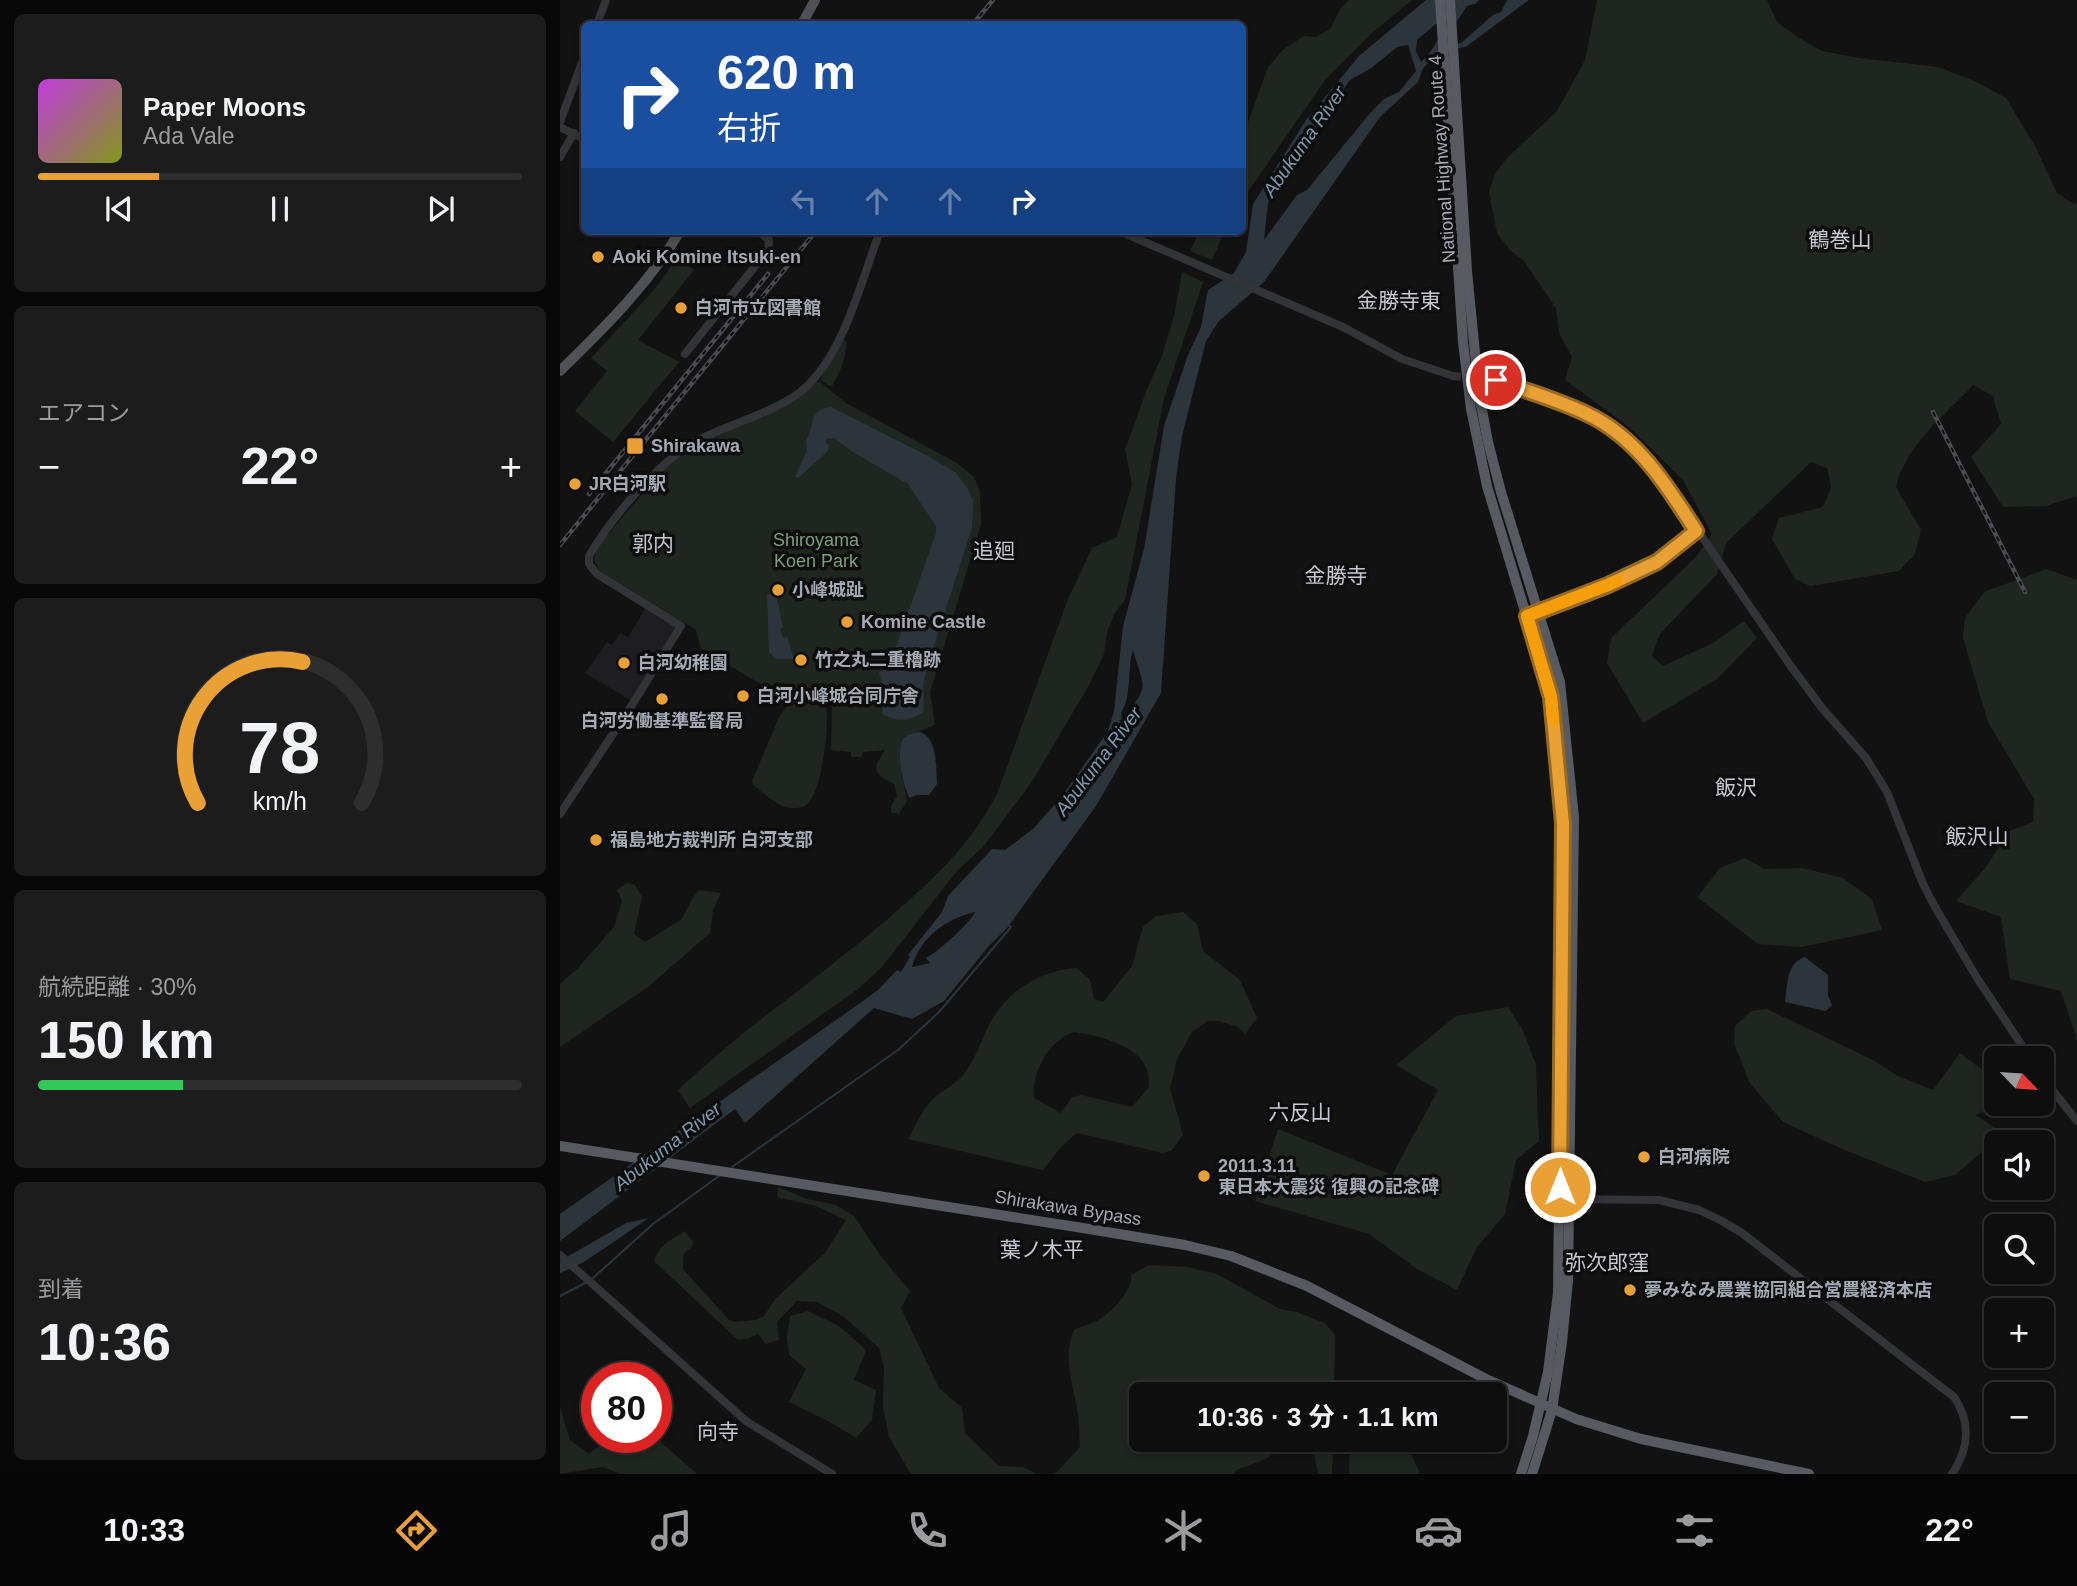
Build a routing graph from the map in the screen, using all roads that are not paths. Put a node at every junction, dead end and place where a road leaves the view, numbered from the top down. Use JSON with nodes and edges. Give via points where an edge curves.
{"nodes":[{"id":1,"x":606,"y":0,"type":"edge"},
{"id":2,"x":816,"y":0,"type":"edge"},
{"id":3,"x":1440,"y":0,"type":"edge"},
{"id":4,"x":1450,"y":0,"type":"edge"},
{"id":5,"x":598,"y":21,"type":"edge"},
{"id":6,"x":804,"y":21,"type":"edge"},
{"id":7,"x":581,"y":65,"type":"edge"},
{"id":8,"x":560,"y":122,"type":"edge"},
{"id":9,"x":560,"y":127,"type":"edge"},
{"id":10,"x":574,"y":133,"type":"junction"},
{"id":11,"x":581,"y":137,"type":"edge"},
{"id":12,"x":560,"y":157,"type":"edge"},
{"id":13,"x":677,"y":235,"type":"edge"},
{"id":14,"x":763,"y":235,"type":"edge"},
{"id":15,"x":878,"y":235,"type":"edge"},
{"id":16,"x":1129,"y":235,"type":"edge"},
{"id":17,"x":685,"y":354,"type":"dead end"},
{"id":18,"x":560,"y":370,"type":"edge"},
{"id":19,"x":1453,"y":376,"type":"tunnel mouth"},
{"id":20,"x":1496,"y":380,"type":"tunnel mouth"},
{"id":21,"x":1696,"y":531,"type":"junction"},
{"id":22,"x":1532,"y":613,"type":"junction"},
{"id":23,"x":560,"y":814,"type":"edge"},
{"id":24,"x":2022,"y":1046,"type":"edge"},
{"id":25,"x":2054,"y":1092,"type":"edge"},
{"id":26,"x":2077,"y":1121,"type":"edge"},
{"id":27,"x":560,"y":1146,"type":"edge"},
{"id":28,"x":1566,"y":1199,"type":"junction"},
{"id":29,"x":560,"y":1255,"type":"edge"},
{"id":30,"x":1540,"y":1404,"type":"junction"},
{"id":31,"x":1552,"y":1410,"type":"junction"},
{"id":32,"x":832,"y":1474,"type":"edge"},
{"id":33,"x":1521,"y":1474,"type":"edge"},
{"id":34,"x":1532,"y":1474,"type":"edge"},
{"id":35,"x":1809,"y":1474,"type":"edge"},
{"id":36,"x":1952,"y":1474,"type":"edge"}],
"edges":[{"from":1,"to":5,"type":"street"},
{"from":2,"to":6,"type":"main road"},
{"from":3,"to":22,"type":"highway","name":"National Highway Route 4","via":[[1471,409],[1487,486]]},
{"from":4,"to":22,"type":"highway","name":"National Highway Route 4","via":[[1479,394]]},
{"from":7,"to":8,"type":"street"},
{"from":9,"to":10,"type":"street"},
{"from":10,"to":11,"type":"street"},
{"from":10,"to":12,"type":"street"},
{"from":13,"to":18,"type":"main road","via":[[642,288]]},
{"from":14,"to":17,"type":"street","via":[[769,240],[768,250]]},
{"from":15,"to":23,"type":"street","via":[[841,335],[816,377],[793,396],[699,440],[665,462],[589,556],[597,574],[681,626]]},
{"from":16,"to":19,"type":"street","via":[[1281,299],[1402,359]]},
{"from":20,"to":21,"type":"street","via":[[1590,415],[1612,429],[1649,463]]},
{"from":21,"to":22,"type":"street","via":[[1657,562]]},
{"from":21,"to":24,"type":"street","via":[[1822,708],[1873,769],[1901,824],[1923,884]]},
{"from":22,"to":28,"type":"highway","name":"National Highway Route 4","via":[[1560,682],[1574,817]]},
{"from":25,"to":26,"type":"street"},
{"from":27,"to":30,"type":"highway","name":"Shirakawa Bypass","via":[[1231,1256],[1307,1286]]},
{"from":28,"to":30,"type":"highway","name":"National Highway Route 4","via":[[1548,1372]]},
{"from":28,"to":31,"type":"highway","name":"National Highway Route 4","via":[[1569,1281]]},
{"from":28,"to":36,"type":"street","via":[[1659,1200],[1699,1210],[1742,1233],[1954,1397],[1966,1427],[1964,1450]]},
{"from":29,"to":32,"type":"street","via":[[746,1421]]},
{"from":30,"to":31,"type":"highway","name":"Shirakawa Bypass"},
{"from":30,"to":33,"type":"highway","name":"National Highway Route 4"},
{"from":31,"to":34,"type":"highway","name":"National Highway Route 4"},
{"from":31,"to":35,"type":"highway","name":"Shirakawa Bypass","via":[[1641,1439]]}]}
